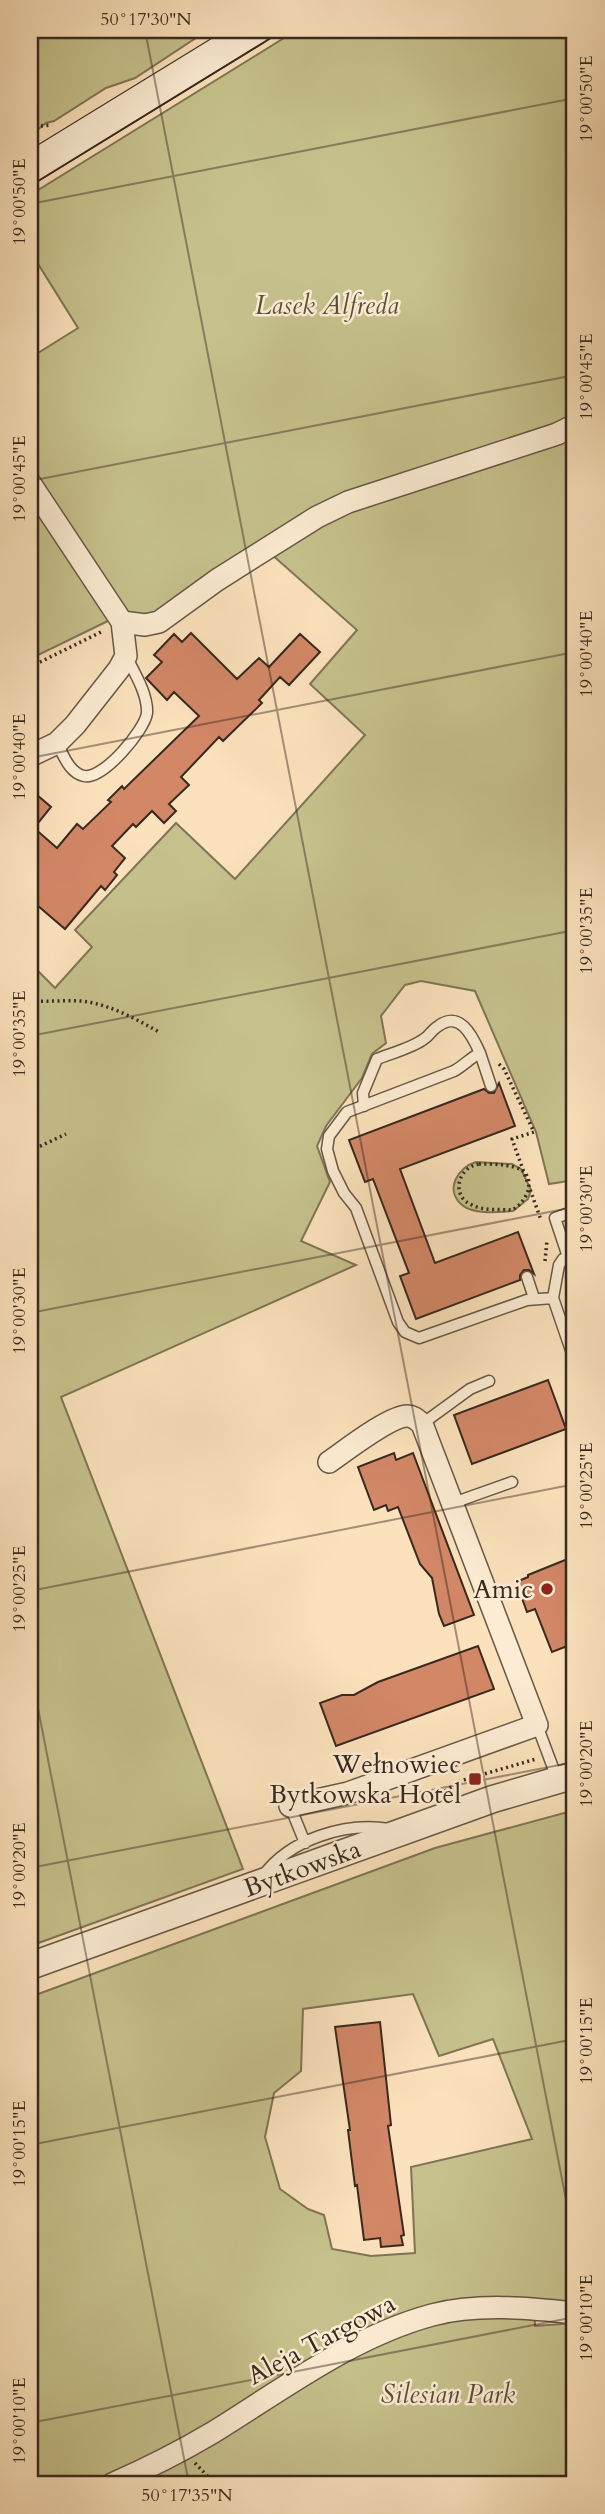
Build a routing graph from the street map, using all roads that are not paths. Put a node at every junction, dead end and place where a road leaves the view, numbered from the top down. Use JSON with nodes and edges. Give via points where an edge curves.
{"nodes":[{"id":1,"x":246,"y":32,"type":"edge"},
{"id":2,"x":30,"y":168,"type":"edge"},
{"id":3,"x":575,"y":425,"type":"edge"},
{"id":4,"x":30,"y":483,"type":"edge"},
{"id":5,"x":122,"y":622,"type":"junction"},
{"id":6,"x":127,"y":656,"type":"junction"},
{"id":7,"x":57,"y":743,"type":"junction"},
{"id":8,"x":30,"y":756,"type":"edge"},
{"id":9,"x":481,"y":1057,"type":"junction"},
{"id":10,"x":491,"y":1086,"type":"dead end"},
{"id":11,"x":364,"y":1106,"type":"junction"},
{"id":12,"x":575,"y":1210,"type":"edge"},
{"id":13,"x":572,"y":1256,"type":"edge"},
{"id":14,"x":527,"y":1277,"type":"dead end"},
{"id":15,"x":543,"y":1298,"type":"junction"},
{"id":16,"x":575,"y":1362,"type":"edge"},
{"id":17,"x":489,"y":1381,"type":"dead end"},
{"id":18,"x":422,"y":1424,"type":"junction"},
{"id":19,"x":329,"y":1462,"type":"dead end"},
{"id":20,"x":512,"y":1482,"type":"dead end"},
{"id":21,"x":453,"y":1503,"type":"junction"},
{"id":22,"x":537,"y":1725,"type":"junction"},
{"id":23,"x":567,"y":1778,"type":"edge"},
{"id":24,"x":290,"y":1806,"type":"joint"},
{"id":25,"x":402,"y":1831,"type":"junction"},
{"id":26,"x":305,"y":1843,"type":"junction"},
{"id":27,"x":256,"y":1884,"type":"junction"},
{"id":28,"x":30,"y":1966,"type":"edge"},
{"id":29,"x":575,"y":2313,"type":"edge"},
{"id":30,"x":112,"y":2484,"type":"edge"}],
"edges":[{"from":1,"to":2,"type":"main road"},
{"from":3,"to":5,"type":"street","via":[[348,502],[228,573],[159,622]]},
{"from":4,"to":5,"type":"street"},
{"from":5,"to":6,"type":"street"},
{"from":6,"to":7,"type":"street","via":[[92,706]]},
{"from":6,"to":7,"type":"lane","via":[[147,714],[125,748],[104,769],[84,776],[73,770]]},
{"from":7,"to":8,"type":"street"},
{"from":9,"to":10,"type":"lane"},
{"from":9,"to":11,"type":"lane"},
{"from":9,"to":11,"type":"lane","via":[[466,1026],[445,1022],[424,1040],[377,1059],[363,1093]]},
{"from":11,"to":15,"type":"lane","via":[[347,1112],[329,1136],[327,1149],[333,1171],[356,1208],[405,1332],[419,1338]]},
{"from":12,"to":13,"type":"lane","via":[[555,1218]]},
{"from":13,"to":15,"type":"lane","via":[[563,1259]]},
{"from":14,"to":15,"type":"lane"},
{"from":15,"to":16,"type":"lane"},
{"from":17,"to":18,"type":"lane","via":[[470,1389]]},
{"from":18,"to":19,"type":"street","via":[[416,1418],[401,1418]]},
{"from":18,"to":21,"type":"street"},
{"from":20,"to":21,"type":"lane"},
{"from":21,"to":22,"type":"street"},
{"from":22,"to":23,"type":"lane"},
{"from":22,"to":24,"type":"street","via":[[348,1793]]},
{"from":23,"to":25,"type":"street","name":"Bytkowska"},
{"from":24,"to":26,"type":"lane"},
{"from":25,"to":26,"type":"lane","via":[[357,1827]]},
{"from":25,"to":27,"type":"street","name":"Bytkowska"},
{"from":26,"to":27,"type":"lane","via":[[278,1858]]},
{"from":27,"to":28,"type":"street","name":"Bytkowska"},
{"from":29,"to":30,"type":"street","name":"Aleja Targowa","via":[[472,2309],[409,2323],[300,2376],[181,2450]]}]}
